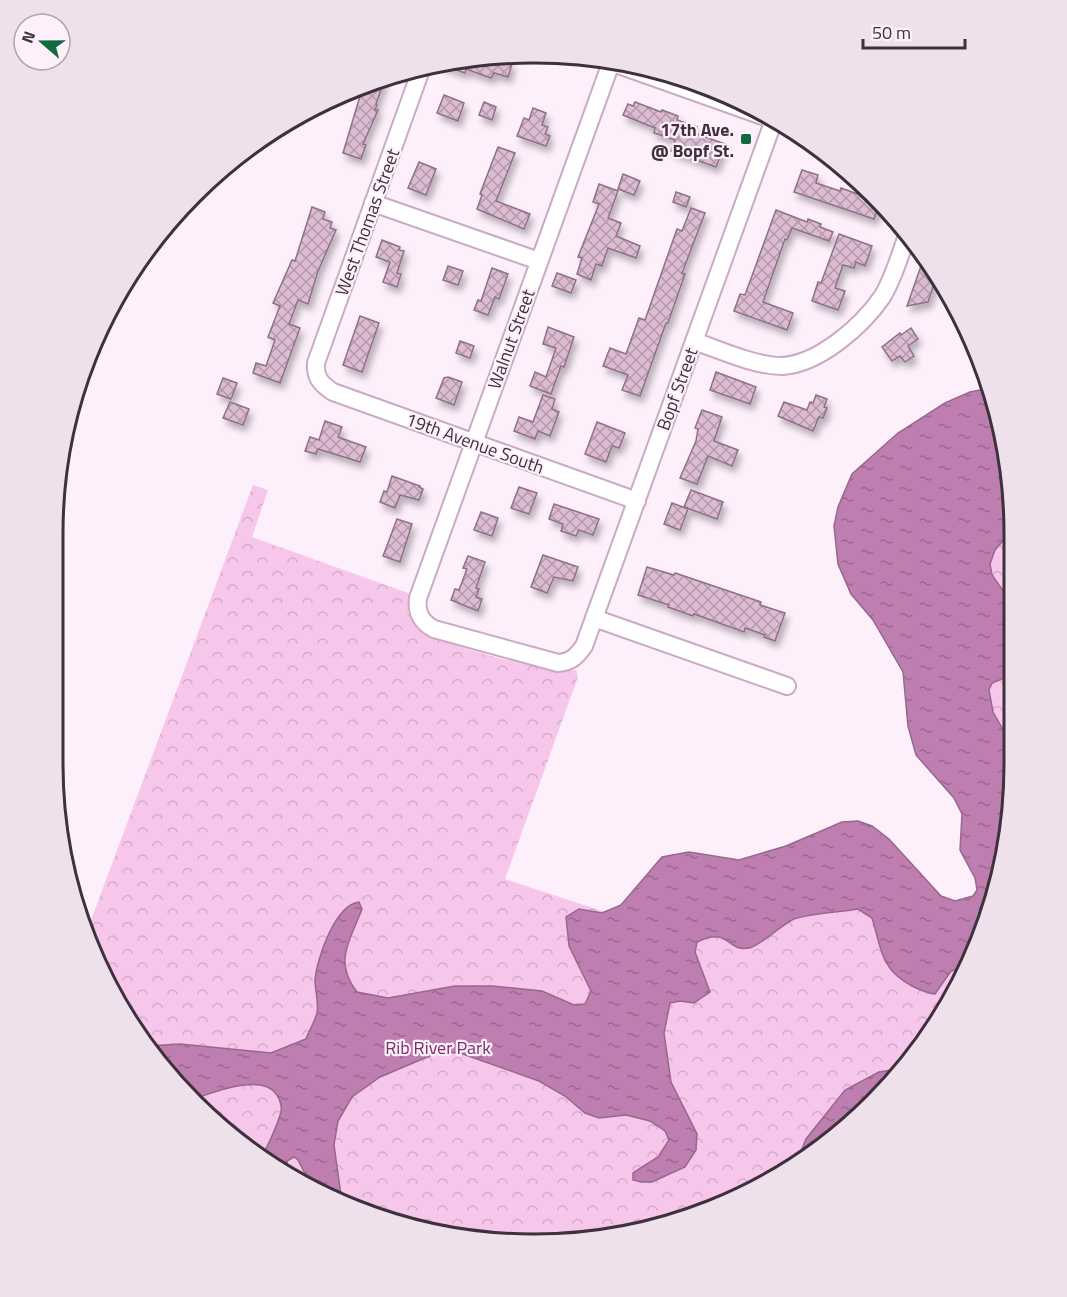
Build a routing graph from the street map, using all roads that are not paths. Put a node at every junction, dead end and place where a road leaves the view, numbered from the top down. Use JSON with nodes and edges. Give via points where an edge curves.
{"nodes":[{"id":1,"x":609,"y":69,"type":"edge"},
{"id":2,"x":418,"y":78,"type":"edge"},
{"id":3,"x":770,"y":127,"type":"edge"},
{"id":4,"x":374,"y":204,"type":"junction"},
{"id":5,"x":904,"y":243,"type":"edge"},
{"id":6,"x":539,"y":261,"type":"junction"},
{"id":7,"x":694,"y":341,"type":"junction"},
{"id":8,"x":318,"y":379,"type":"joint"},
{"id":9,"x":473,"y":443,"type":"junction"},
{"id":10,"x":637,"y":501,"type":"junction"},
{"id":11,"x":594,"y":618,"type":"junction"},
{"id":12,"x":575,"y":658,"type":"joint"},
{"id":13,"x":787,"y":686,"type":"dead end"}],
"edges":[{"from":1,"to":6,"type":"street","name":"Walnut Street"},
{"from":2,"to":4,"type":"street","name":"West Thomas Street"},
{"from":3,"to":7,"type":"street","name":"Bopf Street"},
{"from":4,"to":6,"type":"street"},
{"from":4,"to":8,"type":"street","name":"West Thomas Street","via":[[316,363]]},
{"from":5,"to":7,"type":"street","via":[[883,296],[853,330],[799,363],[763,364]]},
{"from":6,"to":9,"type":"street","name":"Walnut Street"},
{"from":7,"to":10,"type":"street","name":"Bopf Street"},
{"from":8,"to":9,"type":"street","name":"19th Avenue South","via":[[333,392]]},
{"from":9,"to":10,"type":"street","name":"19th Avenue South"},
{"from":9,"to":12,"type":"street","name":"Walnut Street","via":[[418,598],[420,618],[434,630],[558,663]]},
{"from":10,"to":11,"type":"street","name":"Bopf Street"},
{"from":11,"to":12,"type":"street","name":"Bopf Street"},
{"from":11,"to":13,"type":"street"}]}
